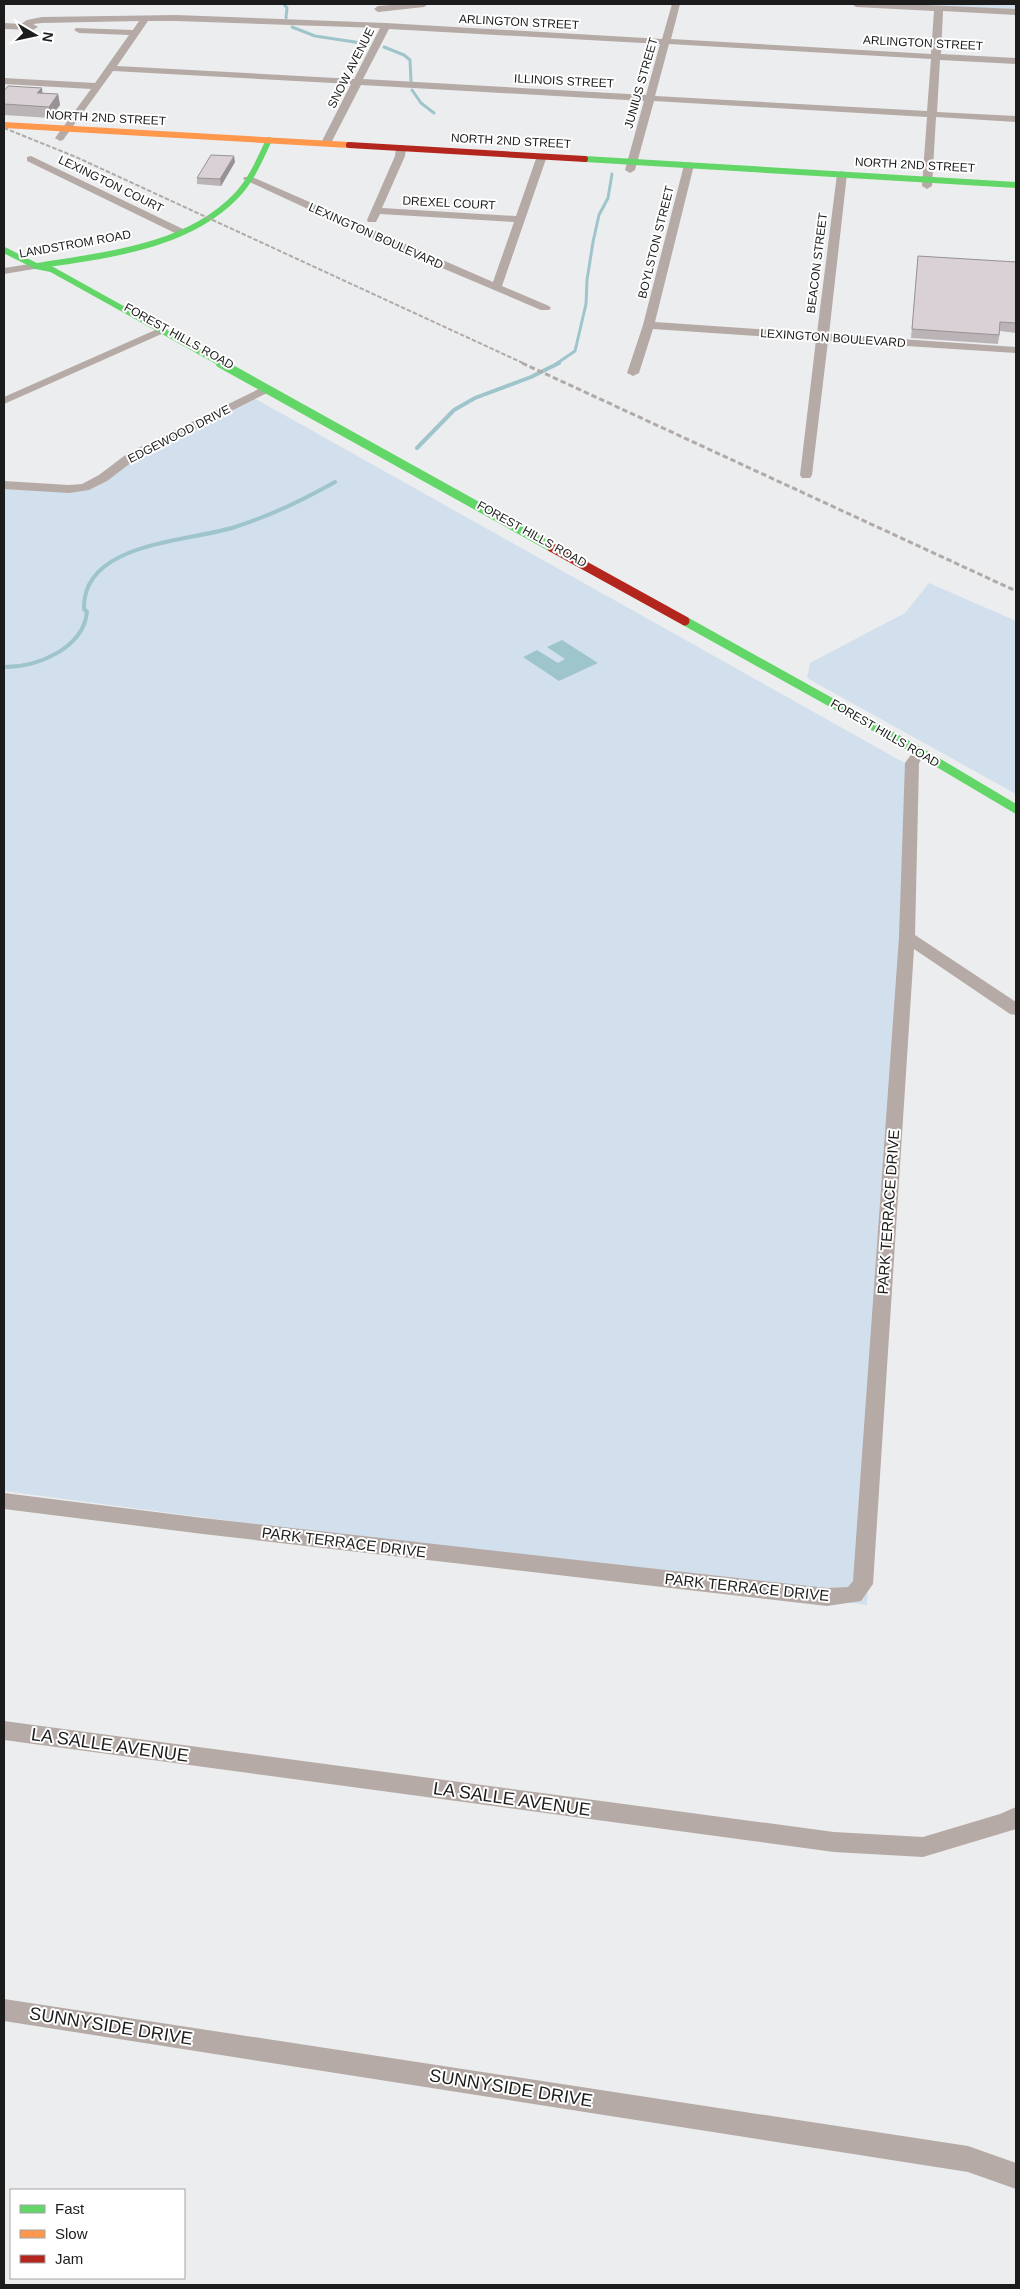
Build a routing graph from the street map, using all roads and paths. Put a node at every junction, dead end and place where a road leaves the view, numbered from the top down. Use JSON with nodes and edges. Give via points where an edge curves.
{"nodes":[{"id":1,"x":424,"y":4,"type":"edge"},
{"id":2,"x":676,"y":4,"type":"edge"},
{"id":3,"x":856,"y":4,"type":"edge"},
{"id":4,"x":375,"y":6,"type":"edge"},
{"id":5,"x":938,"y":8,"type":"junction"},
{"id":6,"x":1016,"y":12,"type":"edge"},
{"id":7,"x":146,"y":18,"type":"junction"},
{"id":8,"x":4,"y":26,"type":"edge"},
{"id":9,"x":386,"y":26,"type":"junction"},
{"id":10,"x":22,"y":27,"type":"junction"},
{"id":11,"x":136,"y":32,"type":"junction"},
{"id":12,"x":666,"y":43,"type":"junction"},
{"id":13,"x":936,"y":56,"type":"junction"},
{"id":14,"x":1016,"y":61,"type":"edge"},
{"id":15,"x":110,"y":68,"type":"junction"},
{"id":16,"x":4,"y":81,"type":"edge"},
{"id":17,"x":358,"y":82,"type":"junction"},
{"id":18,"x":98,"y":86,"type":"junction"},
{"id":19,"x":650,"y":98,"type":"junction"},
{"id":20,"x":932,"y":114,"type":"junction"},
{"id":21,"x":1016,"y":119,"type":"edge"},
{"id":22,"x":4,"y":125,"type":"edge"},
{"id":23,"x":62,"y":134,"type":"junction"},
{"id":24,"x":4,"y":135,"type":"edge"},
{"id":25,"x":267,"y":144,"type":"junction"},
{"id":26,"x":326,"y":144,"type":"junction"},
{"id":27,"x":400,"y":152,"type":"junction"},
{"id":28,"x":30,"y":159,"type":"dead end"},
{"id":29,"x":541,"y":160,"type":"junction"},
{"id":30,"x":632,"y":165,"type":"junction"},
{"id":31,"x":688,"y":169,"type":"junction"},
{"id":32,"x":248,"y":178,"type":"junction"},
{"id":33,"x":841,"y":178,"type":"junction"},
{"id":34,"x":928,"y":183,"type":"junction"},
{"id":35,"x":1016,"y":184,"type":"edge"},
{"id":36,"x":1016,"y":192,"type":"edge"},
{"id":37,"x":377,"y":211,"type":"junction"},
{"id":38,"x":520,"y":219,"type":"junction"},
{"id":39,"x":181,"y":232,"type":"junction"},
{"id":40,"x":366,"y":232,"type":"junction"},
{"id":41,"x":4,"y":250,"type":"edge"},
{"id":42,"x":36,"y":266,"type":"junction"},
{"id":43,"x":4,"y":271,"type":"edge"},
{"id":44,"x":496,"y":288,"type":"junction"},
{"id":45,"x":545,"y":308,"type":"dead end"},
{"id":46,"x":649,"y":325,"type":"junction"},
{"id":47,"x":162,"y":330,"type":"junction"},
{"id":48,"x":151,"y":335,"type":"junction"},
{"id":49,"x":822,"y":338,"type":"junction"},
{"id":50,"x":1016,"y":350,"type":"edge"},
{"id":51,"x":633,"y":374,"type":"dead end"},
{"id":52,"x":262,"y":392,"type":"junction"},
{"id":53,"x":4,"y":401,"type":"edge"},
{"id":54,"x":806,"y":475,"type":"dead end"},
{"id":55,"x":4,"y":485,"type":"edge"},
{"id":56,"x":560,"y":566,"type":"dead end"},
{"id":57,"x":640,"y":597,"type":"junction"},
{"id":58,"x":627,"y":604,"type":"dead end"},
{"id":59,"x":708,"y":635,"type":"junction"},
{"id":60,"x":697,"y":643,"type":"dead end"},
{"id":61,"x":914,"y":760,"type":"junction"},
{"id":62,"x":1016,"y":810,"type":"edge"},
{"id":63,"x":907,"y":937,"type":"junction"},
{"id":64,"x":1016,"y":1010,"type":"edge"},
{"id":65,"x":4,"y":1500,"type":"edge"},
{"id":66,"x":4,"y":1730,"type":"edge"},
{"id":67,"x":1016,"y":1817,"type":"edge"},
{"id":68,"x":4,"y":2010,"type":"edge"},
{"id":69,"x":1016,"y":2176,"type":"edge"}],
"edges":[{"from":1,"to":4,"type":"street"},
{"from":2,"to":12,"type":"street","name":"JUNIUS STREET"},
{"from":3,"to":5,"type":"street"},
{"from":4,"to":9,"type":"street","name":"SNOW AVENUE"},
{"from":5,"to":6,"type":"street"},
{"from":5,"to":13,"type":"street"},
{"from":7,"to":9,"type":"street","name":"ARLINGTON STREET"},
{"from":7,"to":10,"type":"street","name":"ARLINGTON STREET","via":[[42,20]]},
{"from":7,"to":11,"type":"street"},
{"from":8,"to":10,"type":"street","name":"ARLINGTON STREET"},
{"from":9,"to":12,"type":"street","name":"ARLINGTON STREET"},
{"from":9,"to":17,"type":"street","name":"SNOW AVENUE"},
{"from":10,"to":11,"type":"street","name":"ARLINGTON STREET"},
{"from":11,"to":15,"type":"street"},
{"from":12,"to":13,"type":"street","name":"ARLINGTON STREET"},
{"from":12,"to":19,"type":"street","name":"JUNIUS STREET"},
{"from":13,"to":14,"type":"street","name":"ARLINGTON STREET"},
{"from":13,"to":20,"type":"street"},
{"from":15,"to":17,"type":"street","name":"ILLINOIS STREET"},
{"from":15,"to":18,"type":"street"},
{"from":16,"to":18,"type":"street"},
{"from":17,"to":19,"type":"street","name":"ILLINOIS STREET"},
{"from":17,"to":26,"type":"street","name":"SNOW AVENUE"},
{"from":18,"to":23,"type":"street"},
{"from":19,"to":20,"type":"street","name":"ILLINOIS STREET"},
{"from":19,"to":30,"type":"street","name":"JUNIUS STREET"},
{"from":20,"to":21,"type":"street","name":"ILLINOIS STREET"},
{"from":20,"to":34,"type":"street"},
{"from":22,"to":23,"type":"street","name":"NORTH 2ND STREET"},
{"from":23,"to":24,"type":"street","name":"NORTH 2ND STREET"},
{"from":23,"to":25,"type":"street","name":"NORTH 2ND STREET"},
{"from":25,"to":26,"type":"street","name":"NORTH 2ND STREET"},
{"from":25,"to":27,"type":"street","name":"NORTH 2ND STREET"},
{"from":25,"to":32,"type":"street"},
{"from":26,"to":27,"type":"street","name":"NORTH 2ND STREET"},
{"from":27,"to":29,"type":"street","name":"NORTH 2ND STREET"},
{"from":27,"to":37,"type":"street"},
{"from":28,"to":39,"type":"street","name":"LEXINGTON COURT"},
{"from":29,"to":30,"type":"street","name":"NORTH 2ND STREET"},
{"from":29,"to":38,"type":"street"},
{"from":30,"to":31,"type":"street","name":"NORTH 2ND STREET"},
{"from":31,"to":33,"type":"street","name":"NORTH 2ND STREET"},
{"from":31,"to":46,"type":"street","name":"BOYLSTON STREET"},
{"from":32,"to":39,"type":"street","name":"LANDSTROM ROAD","via":[[235,196],[217,212]]},
{"from":32,"to":40,"type":"street","name":"LEXINGTON BOULEVARD"},
{"from":33,"to":34,"type":"street","name":"NORTH 2ND STREET"},
{"from":33,"to":49,"type":"street","name":"BEACON STREET"},
{"from":34,"to":35,"type":"street","name":"NORTH 2ND STREET"},
{"from":34,"to":36,"type":"street","name":"NORTH 2ND STREET"},
{"from":37,"to":38,"type":"street","name":"DREXEL COURT"},
{"from":37,"to":40,"type":"street"},
{"from":38,"to":44,"type":"street"},
{"from":39,"to":42,"type":"street","name":"LANDSTROM ROAD","via":[[134,248]]},
{"from":40,"to":44,"type":"street","name":"LEXINGTON BOULEVARD"},
{"from":41,"to":42,"type":"street","name":"FOREST HILLS ROAD"},
{"from":42,"to":43,"type":"street","name":"LANDSTROM ROAD"},
{"from":42,"to":47,"type":"street","name":"FOREST HILLS ROAD","via":[[51,269]]},
{"from":42,"to":48,"type":"street","name":"FOREST HILLS ROAD","via":[[43,276]]},
{"from":44,"to":45,"type":"street","name":"LEXINGTON BOULEVARD"},
{"from":46,"to":49,"type":"street","name":"LEXINGTON BOULEVARD"},
{"from":46,"to":51,"type":"street","name":"BOYLSTON STREET"},
{"from":47,"to":48,"type":"street"},
{"from":47,"to":52,"type":"street","name":"FOREST HILLS ROAD"},
{"from":48,"to":52,"type":"street","name":"FOREST HILLS ROAD"},
{"from":48,"to":53,"type":"street"},
{"from":49,"to":50,"type":"street","name":"LEXINGTON BOULEVARD"},
{"from":49,"to":54,"type":"street","name":"BEACON STREET"},
{"from":52,"to":55,"type":"street","name":"EDGEWOOD DRIVE","via":[[132,456],[103,478],[85,486],[69,489]]},
{"from":52,"to":56,"type":"street","name":"FOREST HILLS ROAD"},
{"from":52,"to":57,"type":"street","name":"FOREST HILLS ROAD"},
{"from":57,"to":58,"type":"street"},
{"from":57,"to":59,"type":"street","name":"FOREST HILLS ROAD"},
{"from":59,"to":60,"type":"street"},
{"from":59,"to":61,"type":"street","name":"FOREST HILLS ROAD"},
{"from":61,"to":62,"type":"street","name":"FOREST HILLS ROAD"},
{"from":61,"to":63,"type":"street","name":"PARK TERRACE DRIVE"},
{"from":63,"to":64,"type":"street"},
{"from":63,"to":65,"type":"street","name":"PARK TERRACE DRIVE","via":[[863,1584],[854,1595],[827,1597],[203,1526]]},
{"from":66,"to":67,"type":"street","name":"LA SALLE AVENUE","via":[[834,1842],[922,1847],[1006,1824]]},
{"from":68,"to":69,"type":"street","name":"SUNNYSIDE DRIVE","via":[[968,2159]]}]}
